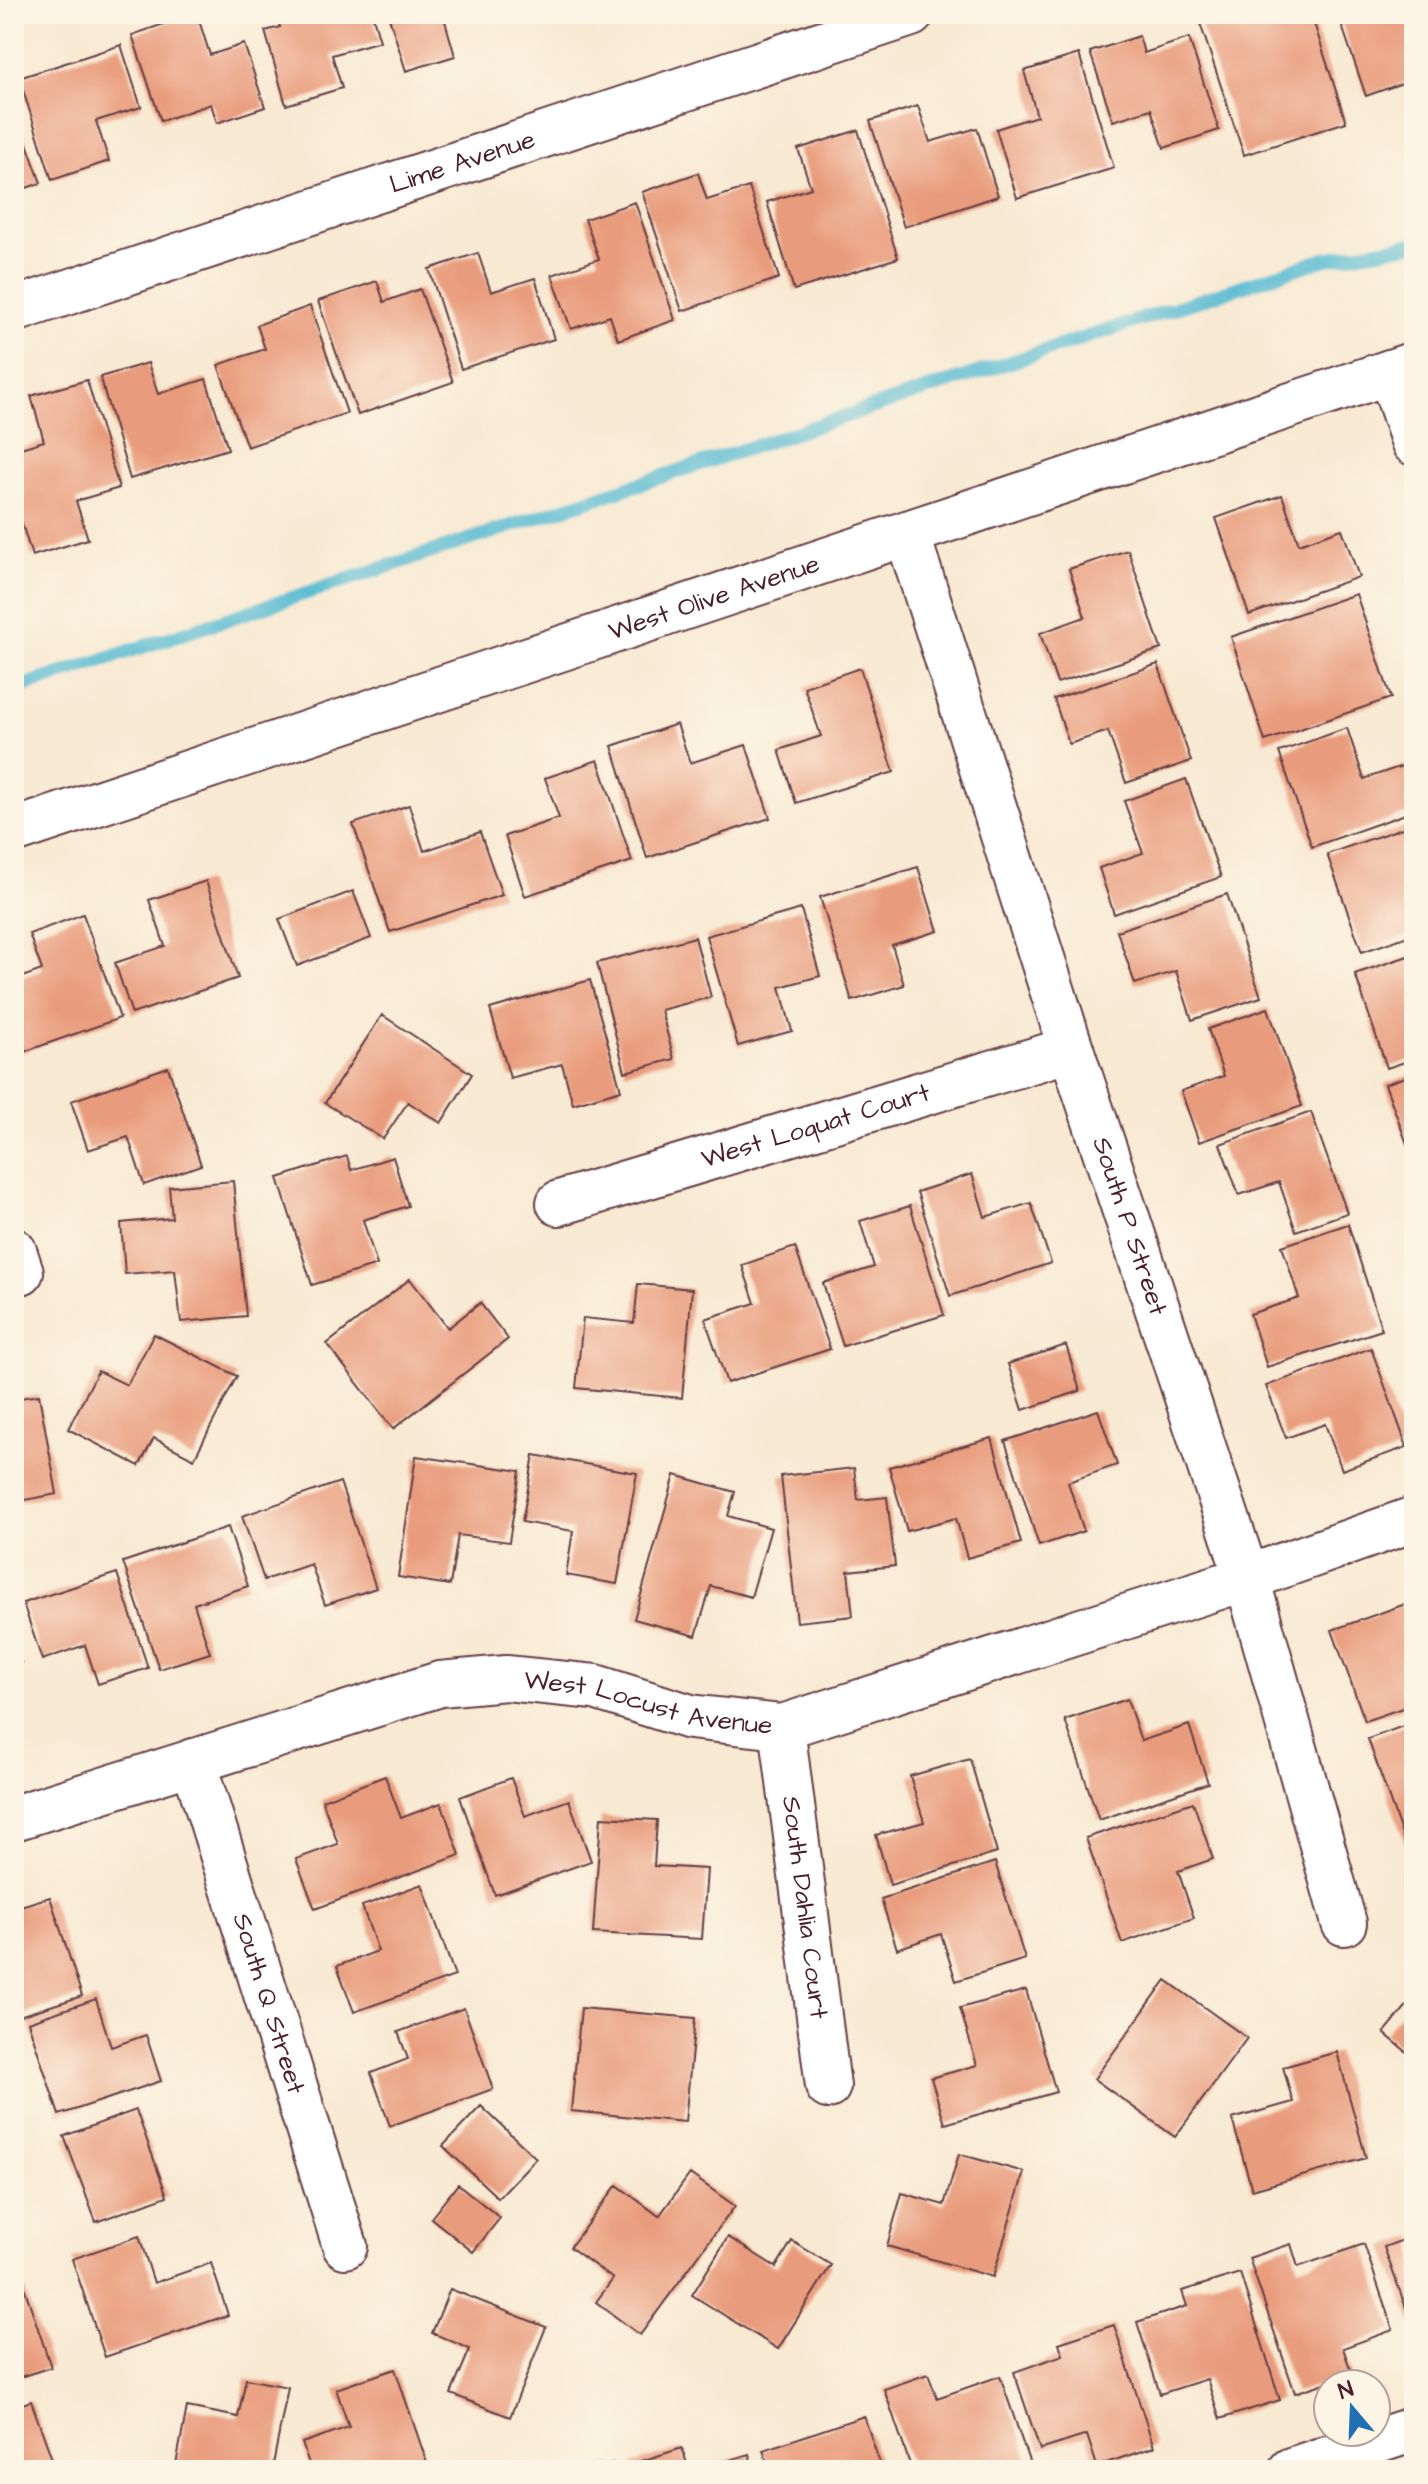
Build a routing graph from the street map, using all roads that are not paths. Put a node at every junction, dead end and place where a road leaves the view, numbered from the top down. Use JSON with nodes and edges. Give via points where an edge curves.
{"nodes":[{"id":1,"x":911,"y":14,"type":"edge"},
{"id":2,"x":14,"y":310,"type":"edge"},
{"id":3,"x":1402,"y":368,"type":"edge"},
{"id":4,"x":1414,"y":443,"type":"edge"},
{"id":5,"x":907,"y":533,"type":"junction"},
{"id":6,"x":14,"y":831,"type":"edge"},
{"id":7,"x":1071,"y":1049,"type":"junction"},
{"id":8,"x":559,"y":1203,"type":"dead end"},
{"id":9,"x":1414,"y":1519,"type":"edge"},
{"id":10,"x":1247,"y":1578,"type":"junction"},
{"id":11,"x":782,"y":1727,"type":"junction"},
{"id":12,"x":193,"y":1761,"type":"junction"},
{"id":13,"x":14,"y":1818,"type":"edge"},
{"id":14,"x":1344,"y":1923,"type":"dead end"},
{"id":15,"x":828,"y":2086,"type":"dead end"},
{"id":16,"x":345,"y":2246,"type":"dead end"},
{"id":17,"x":1414,"y":2429,"type":"edge"},
{"id":18,"x":1291,"y":2470,"type":"edge"}],
"edges":[{"from":1,"to":2,"type":"street","name":"Lime Avenue"},
{"from":3,"to":4,"type":"street"},
{"from":3,"to":5,"type":"street","name":"West Olive Avenue"},
{"from":5,"to":6,"type":"street","name":"West Olive Avenue"},
{"from":5,"to":7,"type":"street","name":"South P Street"},
{"from":7,"to":8,"type":"street","name":"West Loquat Court"},
{"from":7,"to":10,"type":"street","name":"South P Street"},
{"from":9,"to":10,"type":"street","name":"West Locust Avenue"},
{"from":10,"to":11,"type":"street","name":"West Locust Avenue"},
{"from":10,"to":14,"type":"street","name":"South P Street"},
{"from":11,"to":12,"type":"street","name":"West Locust Avenue","via":[[690,1717],[595,1687],[506,1678],[440,1684]]},
{"from":11,"to":15,"type":"street","name":"South Dahlia Court"},
{"from":12,"to":13,"type":"street","name":"West Locust Avenue"},
{"from":12,"to":16,"type":"street","name":"South Q Street"},
{"from":17,"to":18,"type":"street"}]}
